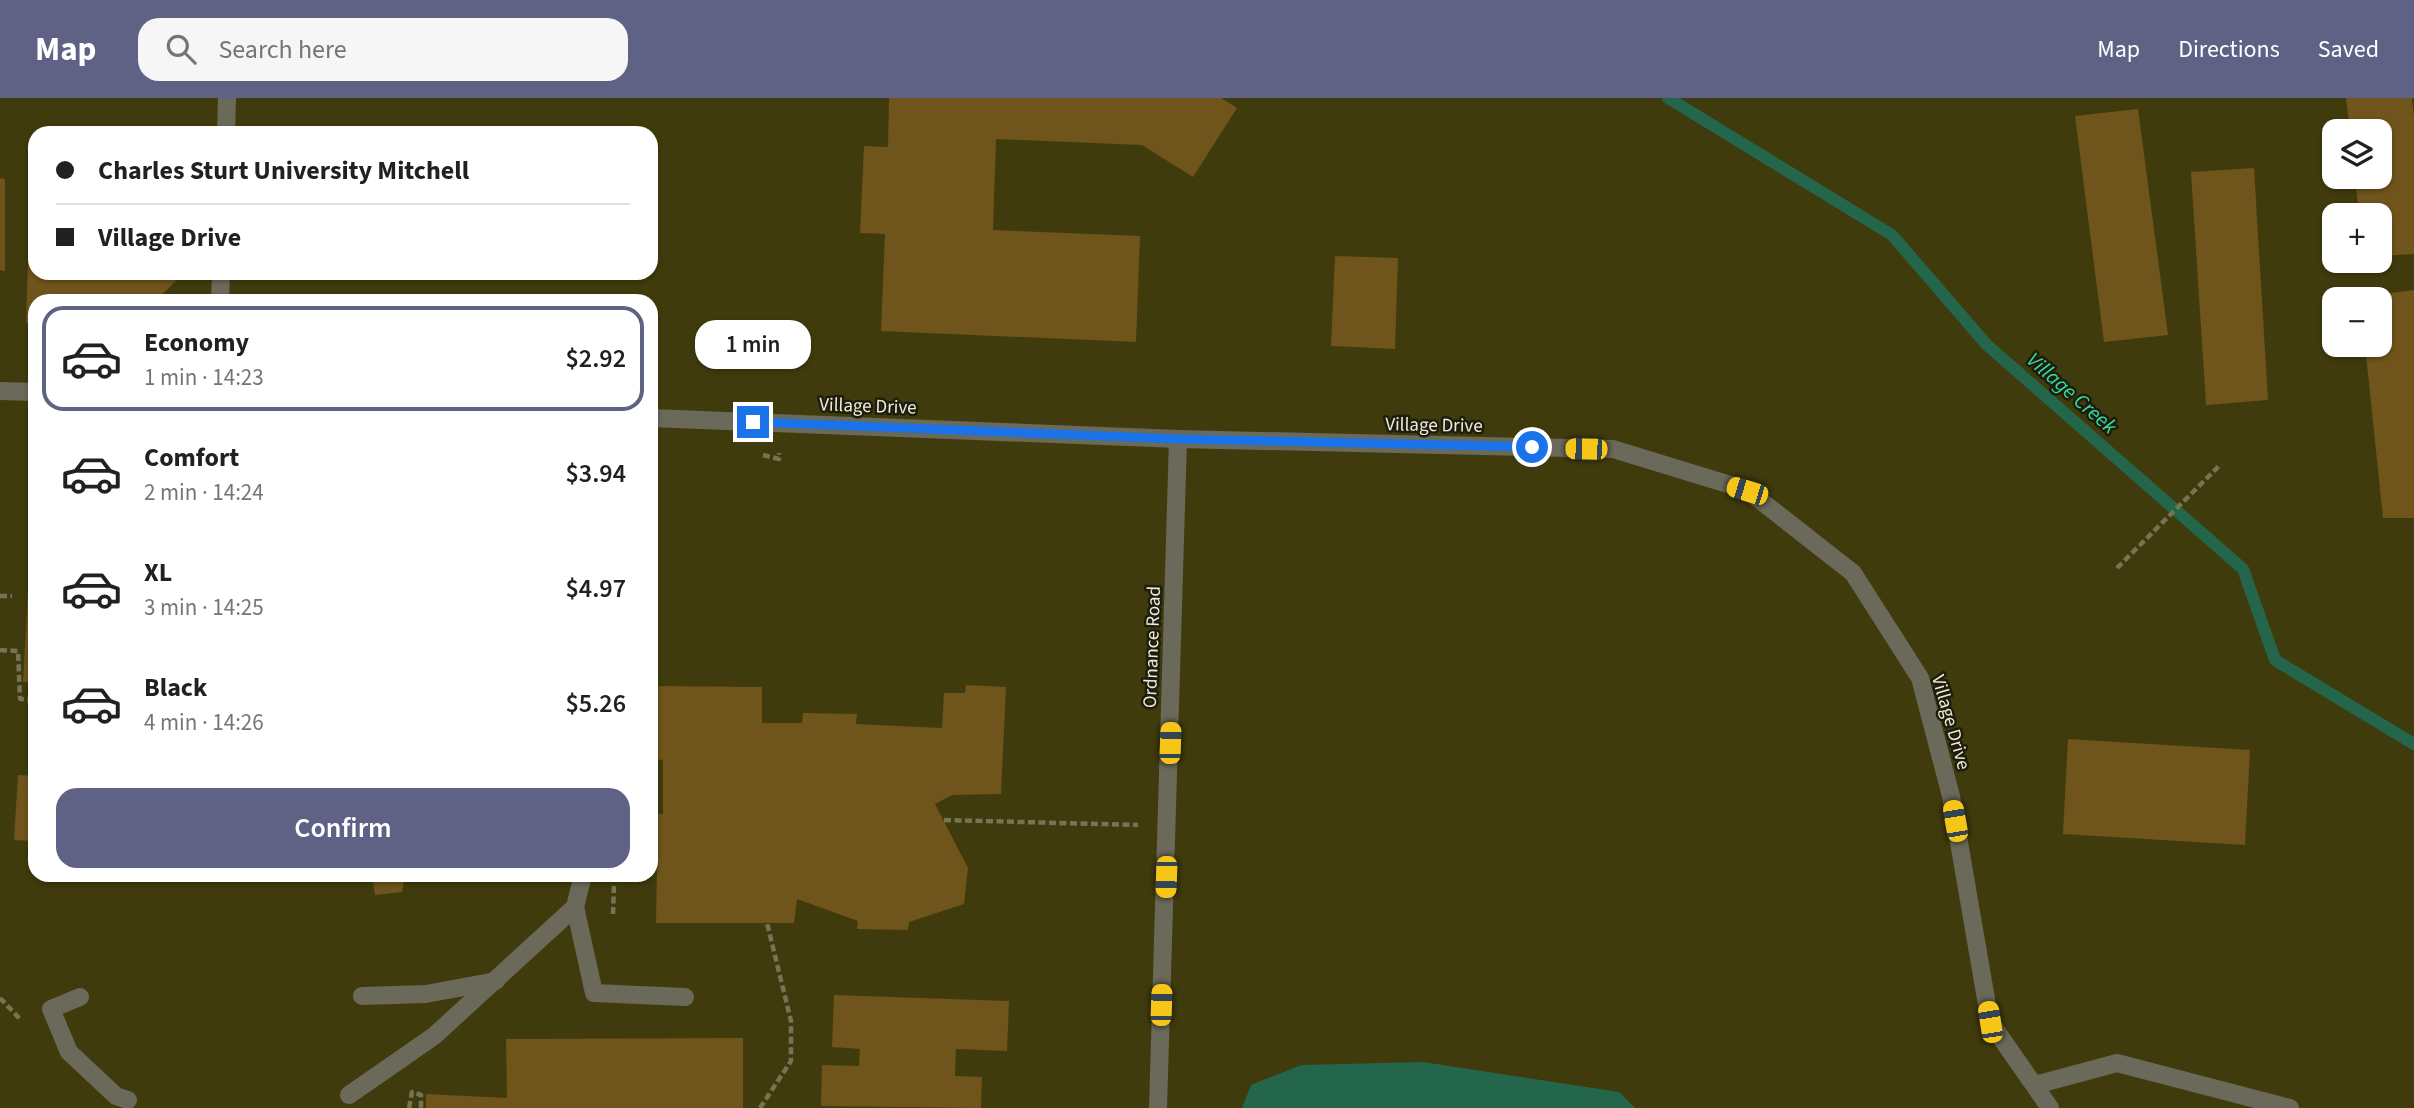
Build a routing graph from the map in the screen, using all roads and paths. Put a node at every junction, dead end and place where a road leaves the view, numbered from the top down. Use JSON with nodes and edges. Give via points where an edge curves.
{"nodes":[{"id":1,"x":227,"y":98,"type":"edge"},
{"id":2,"x":226,"y":126,"type":"edge"},
{"id":3,"x":0,"y":391,"type":"edge"},
{"id":4,"x":28,"y":392,"type":"edge"},
{"id":5,"x":658,"y":418,"type":"edge"},
{"id":6,"x":1178,"y":439,"type":"junction"},
{"id":7,"x":2221,"y":464,"type":"dead end"},
{"id":8,"x":2118,"y":568,"type":"dead end"},
{"id":9,"x":0,"y":596,"type":"edge"},
{"id":10,"x":12,"y":596,"type":"dead end"},
{"id":11,"x":0,"y":650,"type":"edge"},
{"id":12,"x":28,"y":700,"type":"edge"},
{"id":13,"x":944,"y":820,"type":"dead end"},
{"id":14,"x":1167,"y":825,"type":"junction"},
{"id":15,"x":581,"y":882,"type":"edge"},
{"id":16,"x":614,"y":882,"type":"edge"},
{"id":17,"x":575,"y":907,"type":"junction"},
{"id":18,"x":612,"y":914,"type":"dead end"},
{"id":19,"x":766,"y":923,"type":"dead end"},
{"id":20,"x":496,"y":981,"type":"junction"},
{"id":21,"x":362,"y":996,"type":"dead end"},
{"id":22,"x":80,"y":997,"type":"dead end"},
{"id":23,"x":685,"y":997,"type":"dead end"},
{"id":24,"x":2035,"y":1085,"type":"junction"},
{"id":25,"x":349,"y":1095,"type":"dead end"},
{"id":26,"x":128,"y":1100,"type":"dead end"},
{"id":27,"x":409,"y":1108,"type":"edge"},
{"id":28,"x":421,"y":1108,"type":"edge"},
{"id":29,"x":760,"y":1108,"type":"edge"},
{"id":30,"x":1158,"y":1108,"type":"edge"},
{"id":31,"x":2050,"y":1108,"type":"edge"},
{"id":32,"x":2290,"y":1108,"type":"edge"}],
"edges":[{"from":1,"to":2,"type":"lane"},
{"from":3,"to":4,"type":"lane"},
{"from":5,"to":6,"type":"lane","name":"Village Drive"},
{"from":6,"to":14,"type":"lane","name":"Ordnance Road"},
{"from":6,"to":24,"type":"lane","name":"Village Drive","via":[[1613,449],[1747,491],[1853,573],[1920,678],[1951,796],[1990,1022]]},
{"from":7,"to":8,"type":"path"},
{"from":9,"to":10,"type":"path"},
{"from":11,"to":12,"type":"path","via":[[18,651],[20,699]]},
{"from":13,"to":14,"type":"path"},
{"from":14,"to":30,"type":"lane","name":"Ordnance Road"},
{"from":15,"to":17,"type":"lane"},
{"from":16,"to":18,"type":"path"},
{"from":17,"to":20,"type":"lane"},
{"from":17,"to":23,"type":"lane","via":[[594,993]]},
{"from":19,"to":29,"type":"path","via":[[791,1021],[791,1061]]},
{"from":20,"to":21,"type":"lane","via":[[426,994]]},
{"from":20,"to":25,"type":"lane","via":[[434,1036]]},
{"from":22,"to":26,"type":"lane","via":[[51,1009],[69,1052],[116,1096]]},
{"from":24,"to":31,"type":"lane","name":"Village Drive"},
{"from":24,"to":32,"type":"lane","via":[[2117,1063]]},
{"from":27,"to":28,"type":"path","via":[[412,1092],[421,1095]]}]}
